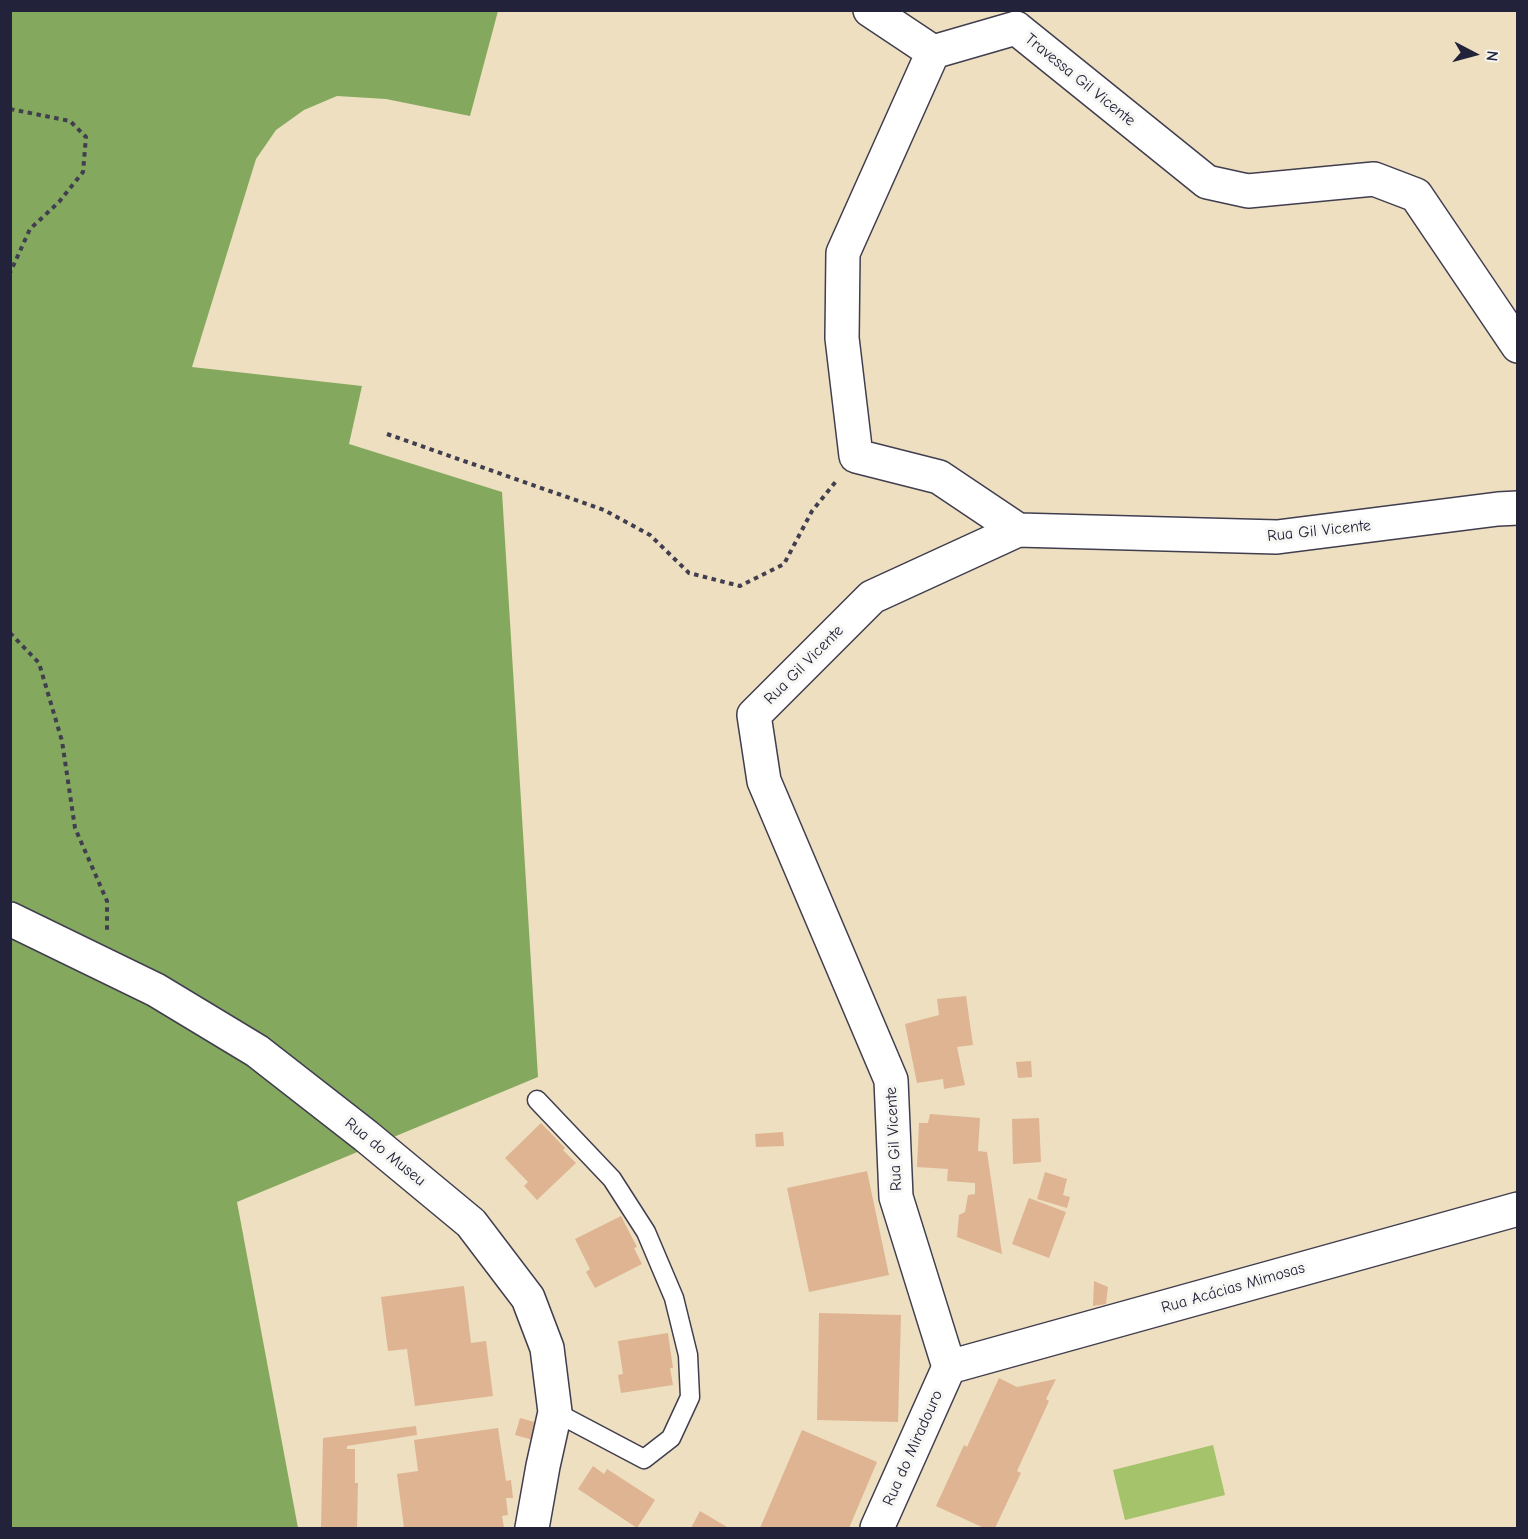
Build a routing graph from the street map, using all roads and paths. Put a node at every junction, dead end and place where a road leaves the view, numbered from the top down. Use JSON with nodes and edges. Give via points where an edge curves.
{"nodes":[{"id":1,"x":870,"y":10,"type":"edge"},
{"id":2,"x":1019,"y":19,"type":"edge"},
{"id":3,"x":933,"y":52,"type":"junction"},
{"id":4,"x":10,"y":109,"type":"edge"},
{"id":5,"x":10,"y":273,"type":"edge"},
{"id":6,"x":1518,"y":346,"type":"edge"},
{"id":7,"x":387,"y":434,"type":"dead end"},
{"id":8,"x":856,"y":456,"type":"junction"},
{"id":9,"x":1518,"y":508,"type":"edge"},
{"id":10,"x":1018,"y":530,"type":"junction"},
{"id":11,"x":10,"y":633,"type":"edge"},
{"id":12,"x":10,"y":920,"type":"edge"},
{"id":13,"x":107,"y":967,"type":"junction"},
{"id":14,"x":537,"y":1100,"type":"dead end"},
{"id":15,"x":1518,"y":1209,"type":"edge"},
{"id":16,"x":949,"y":1367,"type":"junction"},
{"id":17,"x":555,"y":1412,"type":"junction"},
{"id":18,"x":532,"y":1528,"type":"edge"},
{"id":19,"x":878,"y":1528,"type":"edge"}],
"edges":[{"from":1,"to":3,"type":"street"},
{"from":2,"to":3,"type":"street","name":"Travessa Gil Vicente"},
{"from":2,"to":6,"type":"street","name":"Travessa Gil Vicente","via":[[1207,182],[1248,191],[1374,179],[1416,195]]},
{"from":3,"to":8,"type":"street","via":[[843,253],[842,338]]},
{"from":4,"to":5,"type":"path","via":[[70,122],[86,137],[83,172],[30,229]]},
{"from":7,"to":8,"type":"path","via":[[604,510],[650,535],[689,573],[740,586],[784,564],[812,511]]},
{"from":8,"to":10,"type":"street","via":[[939,477]]},
{"from":9,"to":10,"type":"street","name":"Rua Gil Vicente","via":[[1277,537]]},
{"from":10,"to":16,"type":"street","name":"Rua Gil Vicente","via":[[872,597],[754,715],[764,781],[891,1080],[896,1197]]},
{"from":11,"to":13,"type":"path","via":[[39,663],[62,741],[75,828],[107,901]]},
{"from":12,"to":13,"type":"street","name":"Rua do Museu"},
{"from":13,"to":17,"type":"street","name":"Rua do Museu","via":[[156,990],[257,1051],[471,1223],[528,1298],[547,1348]]},
{"from":14,"to":17,"type":"lane","via":[[612,1179],[646,1232],[674,1298],[688,1355],[690,1397],[671,1438],[644,1459]]},
{"from":15,"to":16,"type":"street","name":"Rua Acácias Mimosas"},
{"from":16,"to":19,"type":"street","name":"Rua do Miradouro"},
{"from":17,"to":18,"type":"street","name":"Rua do Museu"}]}
